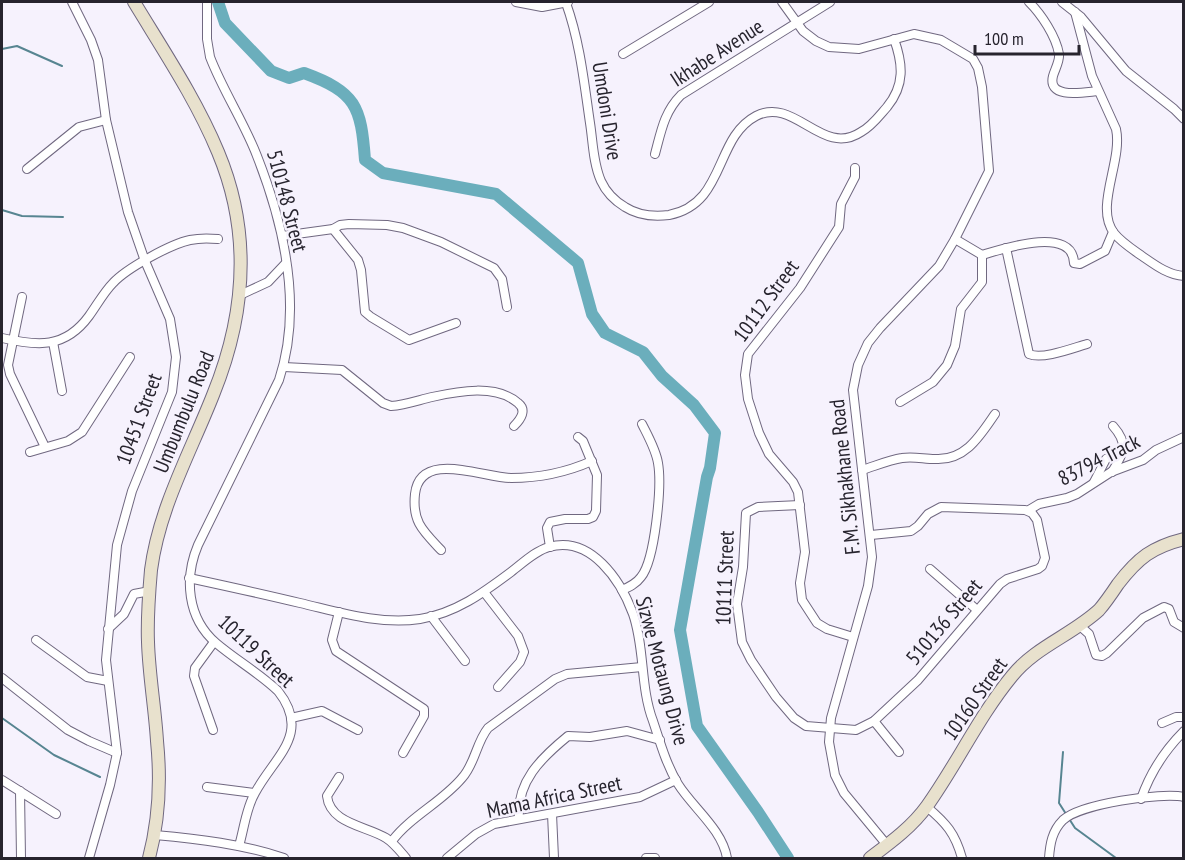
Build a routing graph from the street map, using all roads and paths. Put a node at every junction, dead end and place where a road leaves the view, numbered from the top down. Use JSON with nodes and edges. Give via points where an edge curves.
{"nodes":[{"id":1,"x":72,"y":2,"type":"edge"},
{"id":2,"x":134,"y":2,"type":"edge"},
{"id":3,"x":207,"y":2,"type":"edge"},
{"id":4,"x":516,"y":2,"type":"edge"},
{"id":5,"x":567,"y":2,"type":"edge"},
{"id":6,"x":709,"y":2,"type":"edge"},
{"id":7,"x":782,"y":2,"type":"edge"},
{"id":8,"x":830,"y":2,"type":"edge"},
{"id":9,"x":1029,"y":2,"type":"edge"},
{"id":10,"x":1062,"y":2,"type":"edge"},
{"id":11,"x":1075,"y":12,"type":"junction"},
{"id":12,"x":796,"y":22,"type":"junction"},
{"id":13,"x":894,"y":39,"type":"junction"},
{"id":14,"x":623,"y":54,"type":"dead end"},
{"id":15,"x":1098,"y":91,"type":"junction"},
{"id":16,"x":1184,"y":119,"type":"edge"},
{"id":17,"x":106,"y":120,"type":"junction"},
{"id":18,"x":655,"y":154,"type":"dead end"},
{"id":19,"x":855,"y":168,"type":"dead end"},
{"id":20,"x":27,"y":170,"type":"dead end"},
{"id":21,"x":333,"y":230,"type":"junction"},
{"id":22,"x":1113,"y":232,"type":"junction"},
{"id":23,"x":282,"y":236,"type":"junction"},
{"id":24,"x":218,"y":239,"type":"dead end"},
{"id":25,"x":955,"y":239,"type":"junction"},
{"id":26,"x":1006,"y":248,"type":"junction"},
{"id":27,"x":982,"y":255,"type":"junction"},
{"id":28,"x":145,"y":261,"type":"junction"},
{"id":29,"x":286,"y":263,"type":"junction"},
{"id":30,"x":1184,"y":276,"type":"edge"},
{"id":31,"x":240,"y":295,"type":"junction"},
{"id":32,"x":22,"y":297,"type":"dead end"},
{"id":33,"x":507,"y":307,"type":"dead end"},
{"id":34,"x":456,"y":323,"type":"dead end"},
{"id":35,"x":2,"y":338,"type":"edge"},
{"id":36,"x":11,"y":340,"type":"junction"},
{"id":37,"x":53,"y":342,"type":"junction"},
{"id":38,"x":1087,"y":344,"type":"dead end"},
{"id":39,"x":130,"y":357,"type":"dead end"},
{"id":40,"x":284,"y":367,"type":"junction"},
{"id":41,"x":62,"y":391,"type":"dead end"},
{"id":42,"x":900,"y":402,"type":"dead end"},
{"id":43,"x":995,"y":414,"type":"dead end"},
{"id":44,"x":642,"y":424,"type":"dead end"},
{"id":45,"x":514,"y":426,"type":"dead end"},
{"id":46,"x":1113,"y":426,"type":"dead end"},
{"id":47,"x":578,"y":437,"type":"dead end"},
{"id":48,"x":1184,"y":437,"type":"edge"},
{"id":49,"x":45,"y":447,"type":"junction"},
{"id":50,"x":30,"y":452,"type":"dead end"},
{"id":51,"x":1106,"y":459,"type":"dead end"},
{"id":52,"x":592,"y":461,"type":"junction"},
{"id":53,"x":862,"y":470,"type":"junction"},
{"id":54,"x":1111,"y":472,"type":"junction"},
{"id":55,"x":1092,"y":485,"type":"junction"},
{"id":56,"x":800,"y":505,"type":"junction"},
{"id":57,"x":1029,"y":510,"type":"junction"},
{"id":58,"x":871,"y":535,"type":"junction"},
{"id":59,"x":1184,"y":539,"type":"edge"},
{"id":60,"x":550,"y":547,"type":"junction"},
{"id":61,"x":441,"y":550,"type":"dead end"},
{"id":62,"x":930,"y":569,"type":"dead end"},
{"id":63,"x":189,"y":578,"type":"junction"},
{"id":64,"x":622,"y":590,"type":"junction"},
{"id":65,"x":150,"y":591,"type":"junction"},
{"id":66,"x":484,"y":592,"type":"junction"},
{"id":67,"x":977,"y":610,"type":"junction"},
{"id":68,"x":339,"y":612,"type":"junction"},
{"id":69,"x":431,"y":616,"type":"junction"},
{"id":70,"x":1080,"y":626,"type":"junction"},
{"id":71,"x":108,"y":628,"type":"junction"},
{"id":72,"x":1184,"y":628,"type":"edge"},
{"id":73,"x":853,"y":637,"type":"junction"},
{"id":74,"x":36,"y":640,"type":"dead end"},
{"id":75,"x":214,"y":642,"type":"junction"},
{"id":76,"x":465,"y":662,"type":"dead end"},
{"id":77,"x":642,"y":667,"type":"junction"},
{"id":78,"x":2,"y":678,"type":"edge"},
{"id":79,"x":108,"y":681,"type":"junction"},
{"id":80,"x":498,"y":687,"type":"dead end"},
{"id":81,"x":1184,"y":717,"type":"edge"},
{"id":82,"x":291,"y":718,"type":"junction"},
{"id":83,"x":874,"y":721,"type":"junction"},
{"id":84,"x":1162,"y":723,"type":"dead end"},
{"id":85,"x":829,"y":729,"type":"junction"},
{"id":86,"x":213,"y":730,"type":"dead end"},
{"id":87,"x":358,"y":730,"type":"dead end"},
{"id":88,"x":1184,"y":731,"type":"edge"},
{"id":89,"x":660,"y":740,"type":"junction"},
{"id":90,"x":899,"y":752,"type":"dead end"},
{"id":91,"x":117,"y":753,"type":"junction"},
{"id":92,"x":403,"y":753,"type":"dead end"},
{"id":93,"x":339,"y":777,"type":"dead end"},
{"id":94,"x":2,"y":780,"type":"edge"},
{"id":95,"x":676,"y":780,"type":"junction"},
{"id":96,"x":207,"y":787,"type":"dead end"},
{"id":97,"x":20,"y":791,"type":"junction"},
{"id":98,"x":254,"y":793,"type":"junction"},
{"id":99,"x":1184,"y":797,"type":"edge"},
{"id":100,"x":1141,"y":799,"type":"junction"},
{"id":101,"x":927,"y":807,"type":"junction"},
{"id":102,"x":56,"y":814,"type":"dead end"},
{"id":103,"x":552,"y":814,"type":"junction"},
{"id":104,"x":519,"y":819,"type":"junction"},
{"id":105,"x":155,"y":835,"type":"junction"},
{"id":106,"x":392,"y":842,"type":"junction"},
{"id":107,"x":887,"y":845,"type":"junction"},
{"id":108,"x":239,"y":846,"type":"junction"},
{"id":109,"x":457,"y":855,"type":"edge"},
{"id":110,"x":21,"y":858,"type":"edge"},
{"id":111,"x":89,"y":858,"type":"edge"},
{"id":112,"x":149,"y":858,"type":"edge"},
{"id":113,"x":284,"y":858,"type":"edge"},
{"id":114,"x":406,"y":858,"type":"edge"},
{"id":115,"x":447,"y":858,"type":"edge"},
{"id":116,"x":554,"y":858,"type":"edge"},
{"id":117,"x":646,"y":858,"type":"edge"},
{"id":118,"x":655,"y":858,"type":"edge"},
{"id":119,"x":727,"y":858,"type":"edge"},
{"id":120,"x":870,"y":858,"type":"edge"},
{"id":121,"x":962,"y":858,"type":"edge"},
{"id":122,"x":1049,"y":858,"type":"edge"}],
"edges":[{"from":1,"to":17,"type":"street","name":"10451 Street","via":[[98,60]]},
{"from":2,"to":31,"type":"main road","name":"Umbumbulu Road","via":[[199,113],[224,168],[240,232]]},
{"from":3,"to":23,"type":"street","name":"510148 Street","via":[[210,57],[257,156]]},
{"from":4,"to":5,"type":"street","via":[[542,7]]},
{"from":5,"to":13,"type":"street","name":"Umdoni Drive","via":[[580,47],[601,180],[622,206],[649,216],[681,212],[701,198],[715,180],[737,134],[749,120],[762,114],[789,114],[832,137],[848,138],[863,131],[899,87],[902,69]]},
{"from":6,"to":14,"type":"street"},
{"from":7,"to":12,"type":"street","name":"F.M. Sikhakhane Road"},
{"from":8,"to":12,"type":"street","name":"Ikhabe Avenue"},
{"from":9,"to":15,"type":"street","via":[[1043,19],[1059,54],[1054,86],[1064,93]]},
{"from":10,"to":11,"type":"street"},
{"from":11,"to":15,"type":"street"},
{"from":11,"to":16,"type":"street","via":[[1126,71]]},
{"from":12,"to":13,"type":"street","name":"F.M. Sikhakhane Road","via":[[816,41],[840,50]]},
{"from":12,"to":18,"type":"street","name":"Ikhabe Avenue","via":[[681,95],[664,118]]},
{"from":13,"to":25,"type":"street","name":"F.M. Sikhakhane Road","via":[[914,34],[941,40],[969,56],[981,76],[990,168]]},
{"from":15,"to":22,"type":"street","via":[[1119,144],[1107,207]]},
{"from":17,"to":20,"type":"street","via":[[79,127]]},
{"from":17,"to":28,"type":"street","name":"10451 Street","via":[[128,212]]},
{"from":19,"to":56,"type":"street","name":"10112 Street","via":[[855,177],[841,204],[839,227],[800,288],[752,348],[745,365],[748,399],[759,433],[769,454],[796,487]]},
{"from":21,"to":23,"type":"street"},
{"from":21,"to":33,"type":"street","via":[[344,224],[387,225],[441,242],[498,271]]},
{"from":21,"to":34,"type":"street","via":[[358,260],[364,309],[371,317],[409,340]]},
{"from":22,"to":26,"type":"street","via":[[1106,251],[1080,264],[1074,263],[1073,255],[1055,243],[1035,242]]},
{"from":22,"to":30,"type":"street","via":[[1156,266]]},
{"from":23,"to":29,"type":"street","name":"510148 Street"},
{"from":24,"to":28,"type":"street","via":[[183,242]]},
{"from":25,"to":27,"type":"street"},
{"from":25,"to":53,"type":"street","name":"F.M. Sikhakhane Road","via":[[927,280],[874,335],[861,358],[853,390]]},
{"from":26,"to":27,"type":"street"},
{"from":26,"to":38,"type":"street","via":[[1029,354],[1046,355]]},
{"from":27,"to":42,"type":"street","via":[[983,278],[961,309],[953,352],[944,371]]},
{"from":28,"to":37,"type":"street","via":[[115,280],[77,329]]},
{"from":28,"to":71,"type":"street","name":"10451 Street","via":[[170,319],[175,380],[124,514]]},
{"from":29,"to":31,"type":"street","via":[[268,282]]},
{"from":29,"to":40,"type":"street","name":"510148 Street","via":[[290,316]]},
{"from":31,"to":65,"type":"main road","name":"Umbumbulu Road","via":[[228,354],[159,531]]},
{"from":32,"to":36,"type":"street"},
{"from":35,"to":36,"type":"street"},
{"from":36,"to":37,"type":"street"},
{"from":36,"to":49,"type":"street","via":[[8,370]]},
{"from":37,"to":41,"type":"street"},
{"from":39,"to":49,"type":"street","via":[[82,432],[68,441]]},
{"from":40,"to":45,"type":"street","via":[[342,370],[391,406],[458,392],[501,392],[523,409]]},
{"from":40,"to":63,"type":"street","name":"510148 Street","via":[[198,545]]},
{"from":43,"to":53,"type":"street","via":[[978,440],[956,455],[936,460],[903,458]]},
{"from":44,"to":64,"type":"street","via":[[658,463],[656,519],[644,573]]},
{"from":46,"to":54,"type":"street","via":[[1122,436],[1124,446]]},
{"from":47,"to":52,"type":"street"},
{"from":48,"to":54,"type":"street","name":"83794 Track","via":[[1143,460]]},
{"from":49,"to":50,"type":"street"},
{"from":51,"to":55,"type":"street"},
{"from":52,"to":60,"type":"street","via":[[598,479],[594,514],[588,519],[550,522]]},
{"from":52,"to":61,"type":"street","via":[[567,471],[512,478],[456,468],[429,473],[417,485],[416,519]]},
{"from":53,"to":58,"type":"street","name":"F.M. Sikhakhane Road"},
{"from":54,"to":55,"type":"street","name":"83794 Track"},
{"from":55,"to":57,"type":"street","name":"83794 Track"},
{"from":56,"to":73,"type":"street","name":"10112 Street","via":[[805,558],[800,583],[802,600],[820,625]]},
{"from":56,"to":85,"type":"street","name":"10111 Street","via":[[758,507],[746,513],[738,618],[746,651],[789,713],[806,726]]},
{"from":57,"to":58,"type":"street","via":[[941,507],[911,531]]},
{"from":57,"to":67,"type":"street","name":"510136 Street","via":[[1036,520],[1044,562],[1004,581]]},
{"from":58,"to":73,"type":"street","name":"F.M. Sikhakhane Road","via":[[871,572]]},
{"from":59,"to":70,"type":"main road","name":"10160 Street","via":[[1152,549],[1139,558],[1102,606]]},
{"from":60,"to":64,"type":"street","name":"Sizwe Motaung Drive","via":[[573,547],[592,554]]},
{"from":60,"to":66,"type":"street"},
{"from":62,"to":67,"type":"street"},
{"from":63,"to":68,"type":"street"},
{"from":63,"to":75,"type":"street","name":"10119 Street","via":[[195,613]]},
{"from":64,"to":77,"type":"street","name":"Sizwe Motaung Drive","via":[[637,627]]},
{"from":65,"to":71,"type":"street","via":[[134,594],[124,614]]},
{"from":65,"to":105,"type":"main road","name":"Umbumbulu Road","via":[[147,641],[159,771]]},
{"from":66,"to":69,"type":"street"},
{"from":66,"to":80,"type":"street","via":[[518,636],[524,652]]},
{"from":67,"to":83,"type":"street","name":"510136 Street","via":[[918,680]]},
{"from":68,"to":69,"type":"street","via":[[388,621]]},
{"from":68,"to":92,"type":"street","via":[[332,640],[336,651],[424,709],[424,716]]},
{"from":69,"to":76,"type":"street"},
{"from":70,"to":72,"type":"street","via":[[1089,634],[1096,655],[1102,656],[1143,618],[1164,607],[1176,624]]},
{"from":70,"to":101,"type":"main road","name":"10160 Street","via":[[1033,655],[1013,674]]},
{"from":71,"to":79,"type":"street","name":"10451 Street"},
{"from":73,"to":85,"type":"street","name":"F.M. Sikhakhane Road"},
{"from":74,"to":79,"type":"street","via":[[87,678]]},
{"from":75,"to":82,"type":"street","name":"10119 Street","via":[[278,691]]},
{"from":75,"to":86,"type":"street","via":[[194,675]]},
{"from":77,"to":89,"type":"street","name":"Sizwe Motaung Drive","via":[[649,711]]},
{"from":77,"to":106,"type":"street","via":[[567,674],[555,679],[489,728],[464,777]]},
{"from":78,"to":91,"type":"street","via":[[68,730]]},
{"from":79,"to":91,"type":"street","name":"10451 Street"},
{"from":81,"to":84,"type":"street"},
{"from":82,"to":87,"type":"street","via":[[322,711]]},
{"from":82,"to":98,"type":"street","name":"10119 Street","via":[[285,750]]},
{"from":83,"to":85,"type":"street","name":"510136 Street","via":[[856,730]]},
{"from":83,"to":90,"type":"street"},
{"from":85,"to":107,"type":"street","name":"F.M. Sikhakhane Road","via":[[830,754],[839,783]]},
{"from":88,"to":100,"type":"street","via":[[1170,745]]},
{"from":89,"to":95,"type":"street","name":"Sizwe Motaung Drive"},
{"from":89,"to":104,"type":"street","via":[[631,731],[568,736],[532,770],[519,797]]},
{"from":91,"to":111,"type":"street","name":"10451 Street"},
{"from":93,"to":106,"type":"street","via":[[327,796],[331,808],[346,821]]},
{"from":94,"to":97,"type":"street"},
{"from":95,"to":103,"type":"street","name":"Mama Africa Street","via":[[640,797]]},
{"from":95,"to":119,"type":"street","name":"Sizwe Motaung Drive","via":[[721,840]]},
{"from":96,"to":98,"type":"street"},
{"from":97,"to":102,"type":"street"},
{"from":97,"to":110,"type":"street"},
{"from":98,"to":108,"type":"street","name":"10119 Street"},
{"from":99,"to":100,"type":"street"},
{"from":100,"to":122,"type":"street","via":[[1104,804],[1068,816],[1053,835]]},
{"from":101,"to":107,"type":"main road","name":"10160 Street"},
{"from":101,"to":121,"type":"street","via":[[952,831]]},
{"from":103,"to":104,"type":"street","name":"Mama Africa Street"},
{"from":103,"to":116,"type":"street"},
{"from":104,"to":109,"type":"street","name":"Mama Africa Street","via":[[490,825]]},
{"from":105,"to":108,"type":"street"},
{"from":105,"to":112,"type":"main road","name":"Umbumbulu Road"},
{"from":106,"to":114,"type":"street"},
{"from":107,"to":120,"type":"main road","name":"10160 Street"},
{"from":108,"to":113,"type":"street"},
{"from":109,"to":115,"type":"street","name":"Mama Africa Street"},
{"from":117,"to":118,"type":"street"}]}
